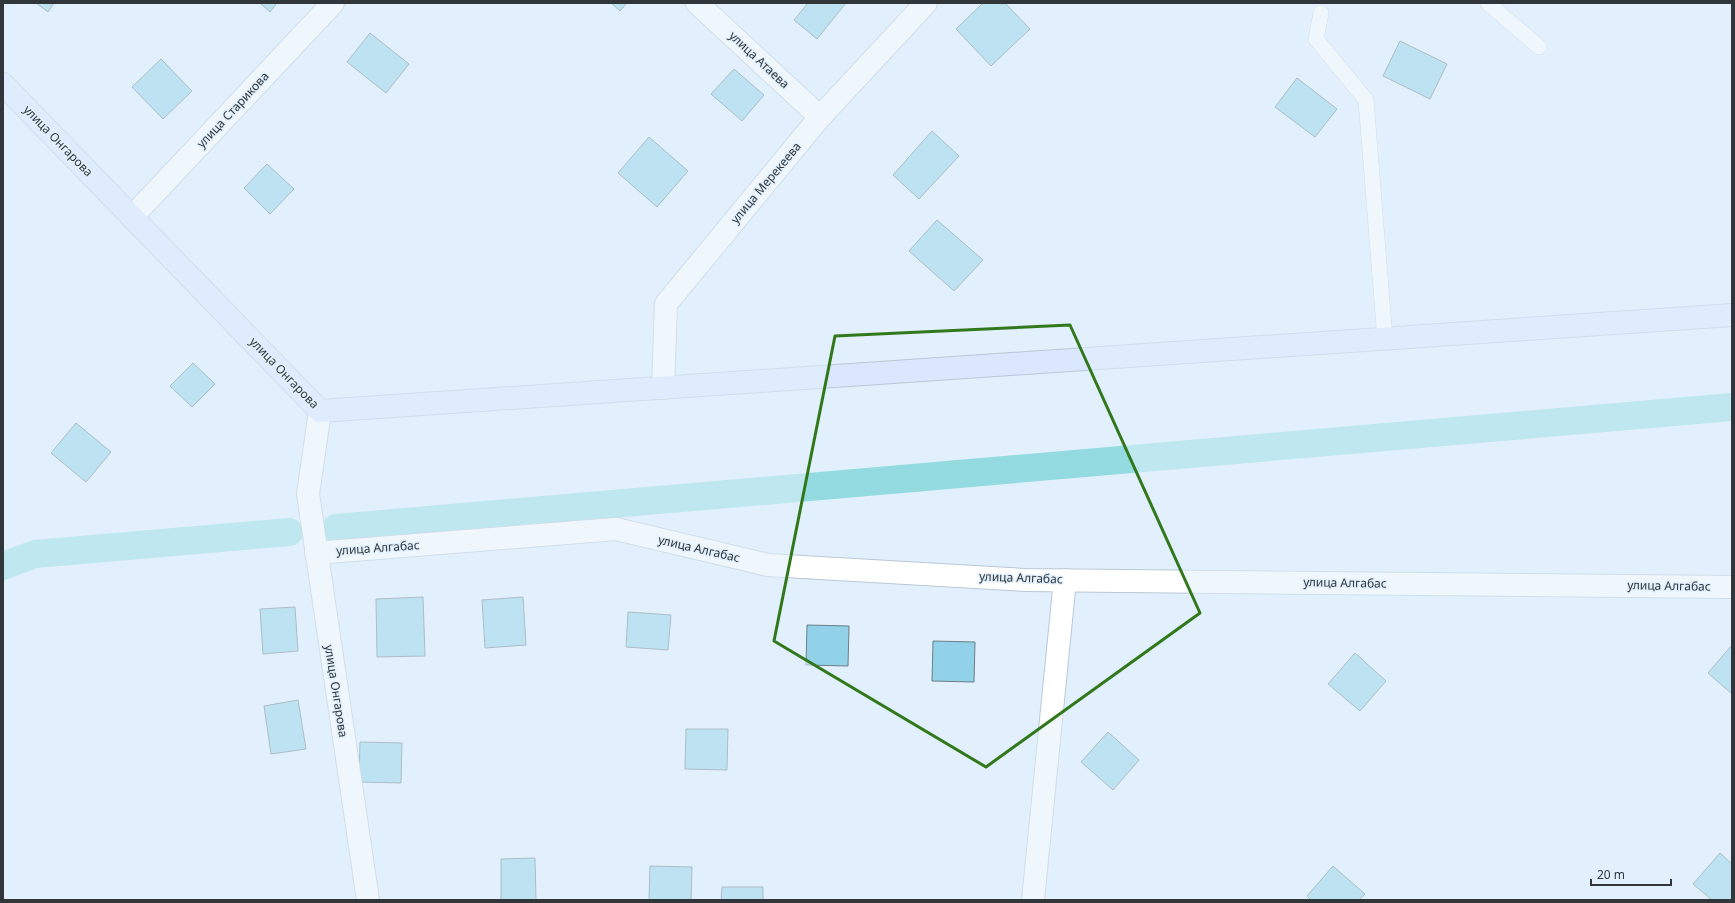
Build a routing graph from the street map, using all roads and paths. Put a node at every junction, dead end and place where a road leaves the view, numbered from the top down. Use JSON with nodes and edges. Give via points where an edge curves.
{"nodes":[{"id":1,"x":333,"y":3,"type":"edge"},
{"id":2,"x":697,"y":3,"type":"edge"},
{"id":3,"x":926,"y":3,"type":"edge"},
{"id":4,"x":1488,"y":3,"type":"edge"},
{"id":5,"x":1321,"y":14,"type":"dead end"},
{"id":6,"x":1539,"y":47,"type":"dead end"},
{"id":7,"x":3,"y":84,"type":"edge"},
{"id":8,"x":820,"y":117,"type":"junction"},
{"id":9,"x":132,"y":217,"type":"junction"},
{"id":10,"x":1732,"y":315,"type":"edge"},
{"id":11,"x":1384,"y":339,"type":"junction"},
{"id":12,"x":663,"y":388,"type":"junction"},
{"id":13,"x":320,"y":411,"type":"junction"},
{"id":14,"x":316,"y":553,"type":"junction"},
{"id":15,"x":1065,"y":580,"type":"junction"},
{"id":16,"x":1732,"y":587,"type":"edge"},
{"id":17,"x":368,"y":900,"type":"edge"},
{"id":18,"x":1033,"y":900,"type":"edge"}],
"edges":[{"from":1,"to":9,"type":"street","name":"улица Старикова"},
{"from":2,"to":8,"type":"street","name":"улица Атаева"},
{"from":3,"to":8,"type":"street","name":"улица Мерекеева"},
{"from":4,"to":6,"type":"lane"},
{"from":5,"to":11,"type":"lane","via":[[1316,39],[1366,100]]},
{"from":7,"to":9,"type":"street","name":"улица Онгарова"},
{"from":8,"to":12,"type":"street","name":"улица Мерекеева","via":[[666,304]]},
{"from":9,"to":13,"type":"street","name":"улица Онгарова"},
{"from":10,"to":11,"type":"street"},
{"from":11,"to":12,"type":"street"},
{"from":12,"to":13,"type":"street"},
{"from":13,"to":14,"type":"street","name":"улица Онгарова","via":[[308,494]]},
{"from":14,"to":15,"type":"street","name":"улица Алгабас","via":[[616,529],[768,565],[1025,580]]},
{"from":14,"to":17,"type":"street","name":"улица Онгарова"},
{"from":15,"to":16,"type":"street","name":"улица Алгабас"},
{"from":15,"to":18,"type":"street"}]}
